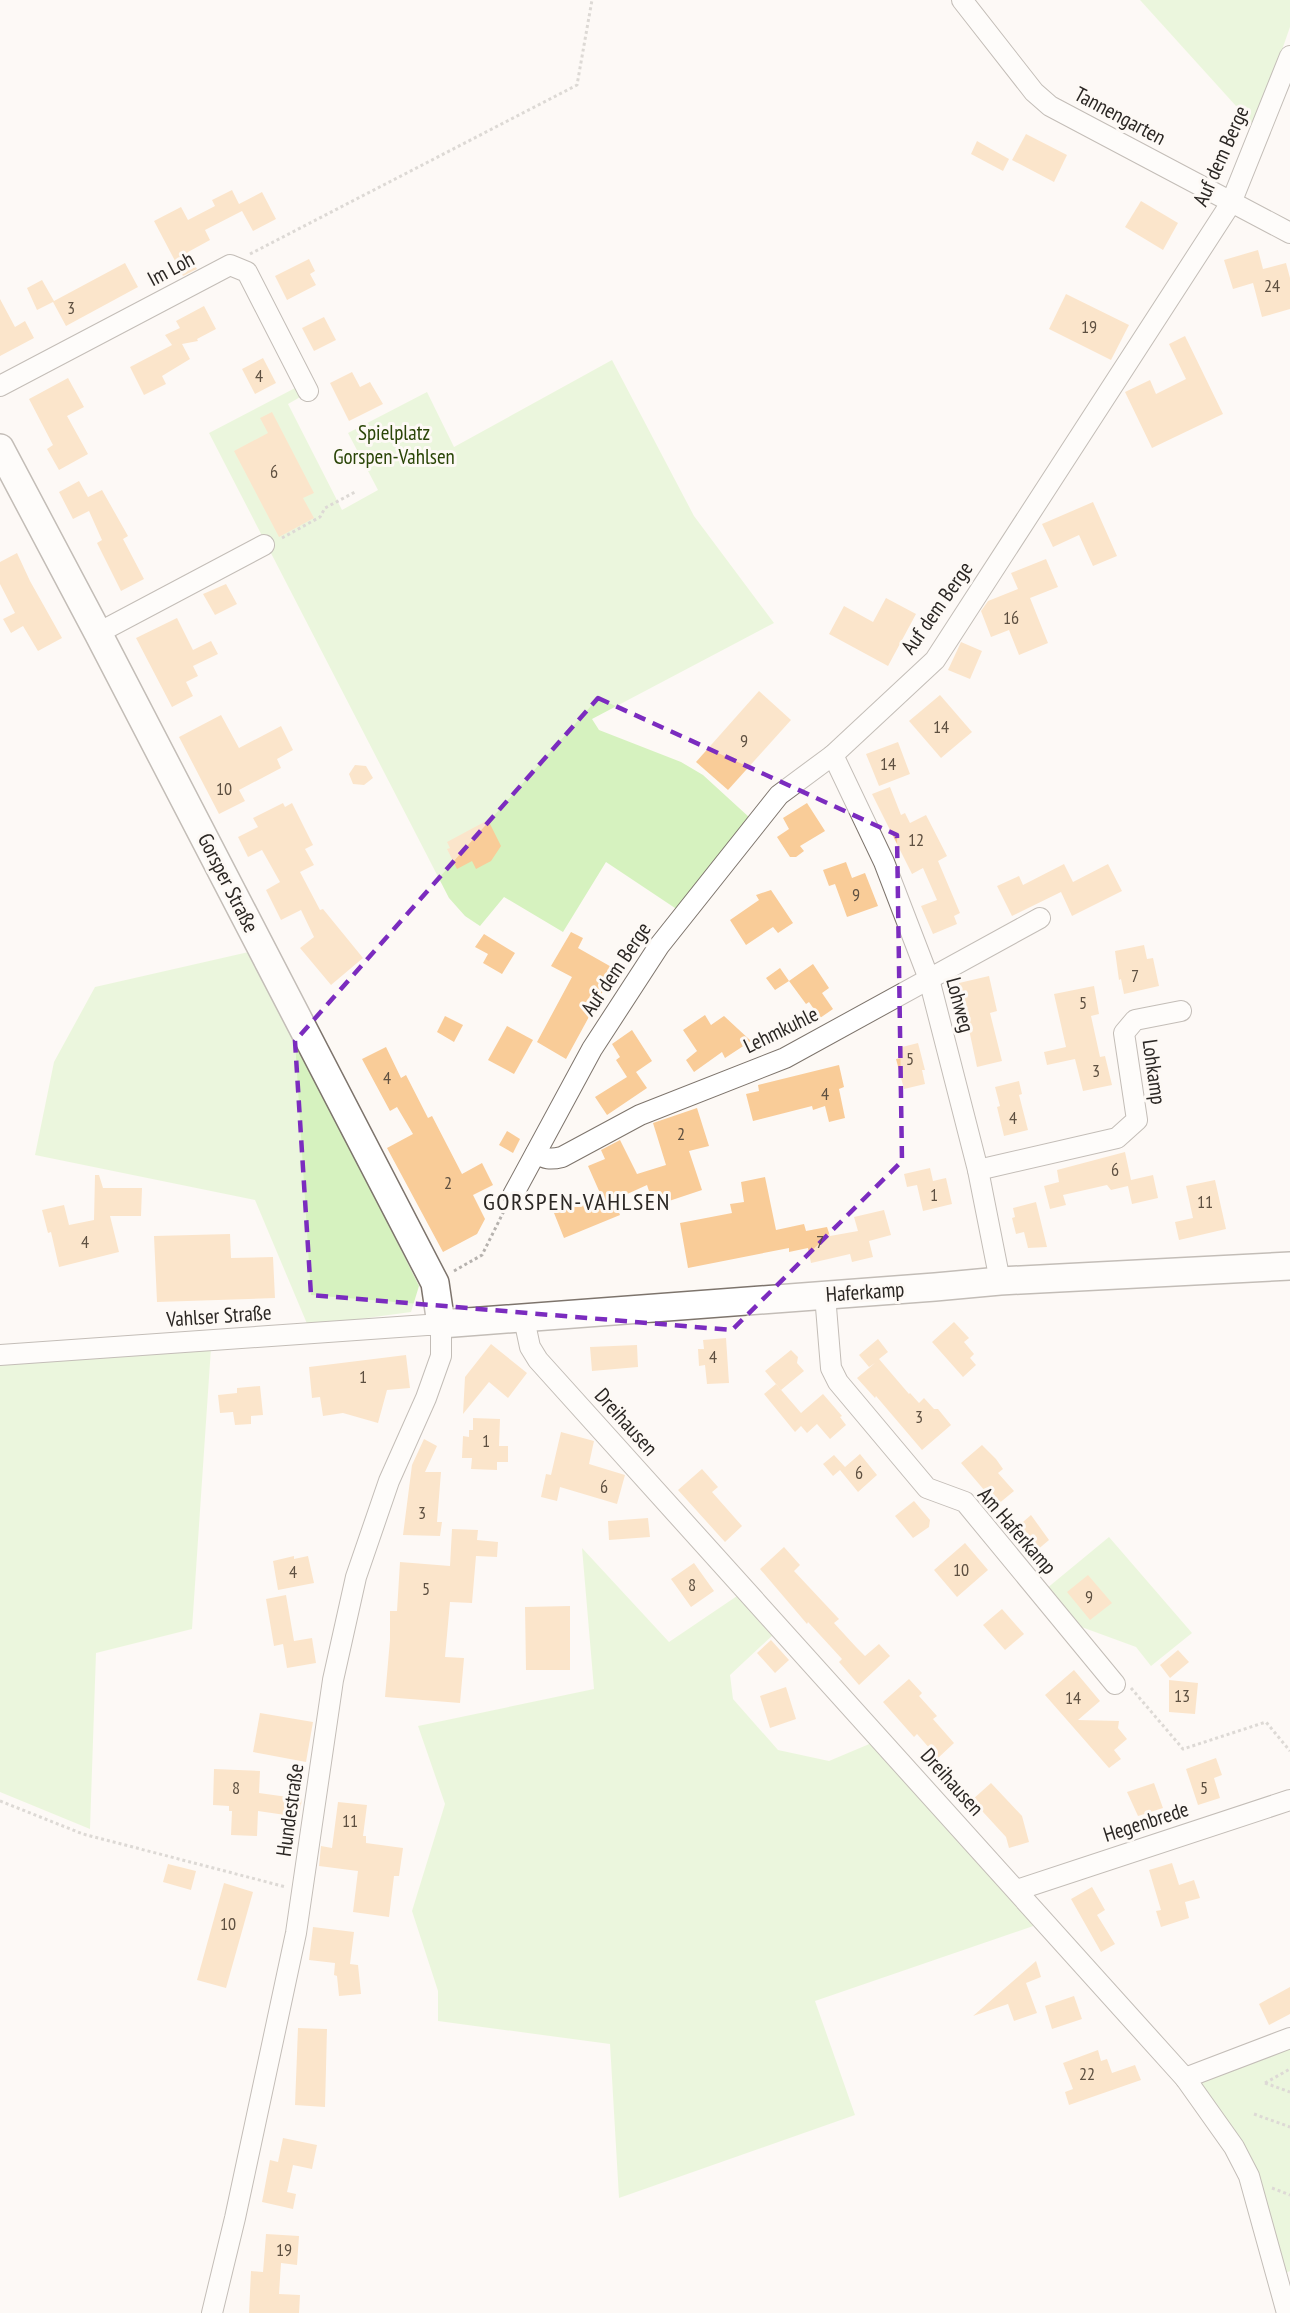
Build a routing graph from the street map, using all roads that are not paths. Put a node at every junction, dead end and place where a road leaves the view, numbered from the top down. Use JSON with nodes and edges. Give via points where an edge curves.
{"nodes":[{"id":1,"x":962,"y":0,"type":"edge"},
{"id":2,"x":1290,"y":56,"type":"edge"},
{"id":3,"x":1231,"y":203,"type":"junction"},
{"id":4,"x":1290,"y":233,"type":"edge"},
{"id":5,"x":0,"y":386,"type":"edge"},
{"id":6,"x":308,"y":391,"type":"dead end"},
{"id":7,"x":0,"y":448,"type":"edge"},
{"id":8,"x":264,"y":545,"type":"road end"},
{"id":9,"x":98,"y":633,"type":"junction"},
{"id":10,"x":833,"y":755,"type":"junction"},
{"id":11,"x":1040,"y":918,"type":"dead end"},
{"id":12,"x":929,"y":979,"type":"junction"},
{"id":13,"x":1181,"y":1011,"type":"dead end"},
{"id":14,"x":536,"y":1153,"type":"junction"},
{"id":15,"x":978,"y":1170,"type":"junction"},
{"id":16,"x":513,"y":1195,"type":"road end"},
{"id":17,"x":1290,"y":1266,"type":"edge"},
{"id":18,"x":1000,"y":1281,"type":"junction"},
{"id":19,"x":825,"y":1295,"type":"junction"},
{"id":20,"x":524,"y":1319,"type":"junction"},
{"id":21,"x":441,"y":1324,"type":"junction"},
{"id":22,"x":0,"y":1355,"type":"edge"},
{"id":23,"x":1115,"y":1684,"type":"road end"},
{"id":24,"x":1290,"y":1800,"type":"edge"},
{"id":25,"x":1017,"y":1890,"type":"junction"},
{"id":26,"x":1290,"y":2038,"type":"edge"},
{"id":27,"x":1185,"y":2078,"type":"junction"},
{"id":28,"x":212,"y":2313,"type":"edge"},
{"id":29,"x":1287,"y":2313,"type":"edge"}],
"edges":[{"from":1,"to":3,"type":"street","name":"Tannengarten","via":[[1034,92],[1050,106]]},
{"from":2,"to":3,"type":"street","name":"Auf dem Berge"},
{"from":3,"to":4,"type":"street","name":"Tannengarten"},
{"from":3,"to":10,"type":"street","name":"Auf dem Berge","via":[[935,660]]},
{"from":5,"to":6,"type":"street","name":"Im Loh","via":[[230,265],[247,272]]},
{"from":7,"to":9,"type":"street","name":"Gorsper Straße"},
{"from":8,"to":9,"type":"street"},
{"from":9,"to":21,"type":"street","name":"Gorsper Straße","via":[[435,1283]]},
{"from":10,"to":12,"type":"street","name":"Lohweg","via":[[884,862]]},
{"from":10,"to":14,"type":"street","name":"Auf dem Berge","via":[[779,795],[659,946],[592,1049]]},
{"from":11,"to":12,"type":"street","name":"Lehmkuhle"},
{"from":12,"to":14,"type":"street","name":"Lehmkuhle","via":[[785,1059],[640,1115],[561,1157],[545,1159]]},
{"from":12,"to":15,"type":"street","name":"Lohweg"},
{"from":13,"to":15,"type":"street","name":"Lohkamp","via":[[1135,1020],[1124,1033],[1137,1120],[1116,1138]]},
{"from":14,"to":16,"type":"street","name":"Auf dem Berge"},
{"from":15,"to":18,"type":"street","name":"Lohweg"},
{"from":17,"to":18,"type":"street","name":"Haferkamp"},
{"from":18,"to":19,"type":"street","name":"Haferkamp"},
{"from":19,"to":20,"type":"street","name":"Haferkamp"},
{"from":19,"to":23,"type":"street","name":"Am Haferkamp","via":[[831,1368],[838,1382],[927,1488],[965,1502]]},
{"from":20,"to":21,"type":"street","name":"Haferkamp"},
{"from":20,"to":25,"type":"street","name":"Dreihausen","via":[[530,1347],[538,1360]]},
{"from":21,"to":22,"type":"street","name":"Vahlser Straße"},
{"from":21,"to":28,"type":"street","name":"Hundestraße","via":[[441,1356],[389,1481],[356,1577],[333,1680],[296,1933]]},
{"from":24,"to":25,"type":"street","name":"Hegenbrede"},
{"from":25,"to":27,"type":"street","name":"Dreihausen"},
{"from":26,"to":27,"type":"street"},
{"from":27,"to":29,"type":"street","name":"Dreihausen","via":[[1234,2147],[1249,2176]]}]}
